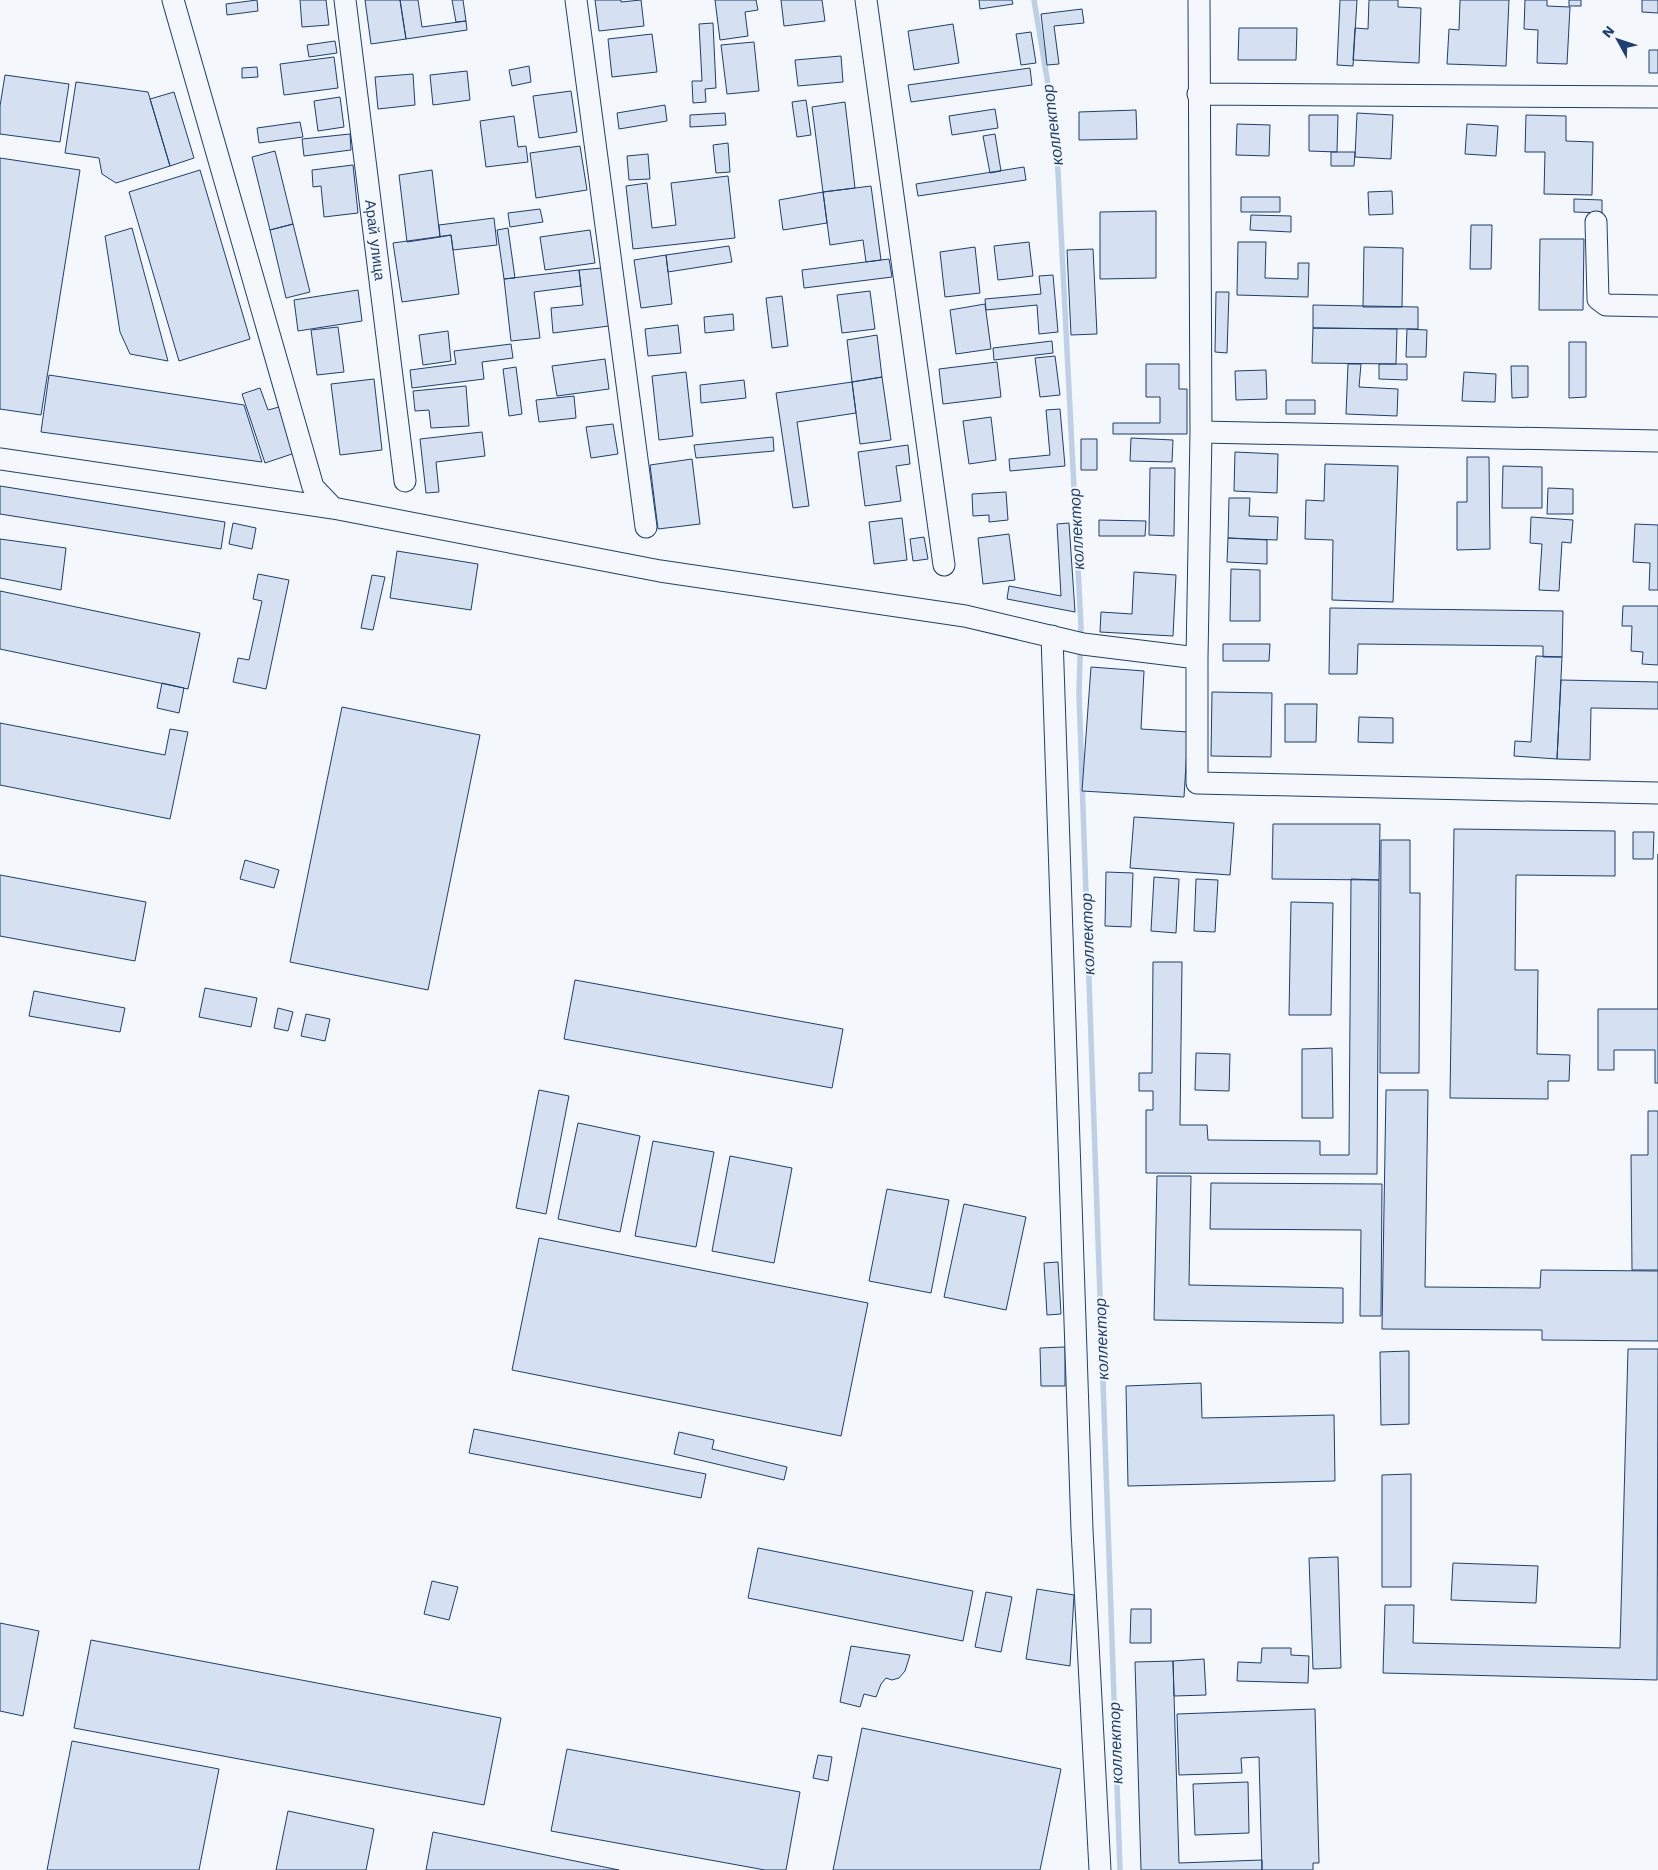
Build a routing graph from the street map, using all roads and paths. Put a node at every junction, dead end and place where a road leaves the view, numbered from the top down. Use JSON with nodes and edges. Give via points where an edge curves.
{"nodes":[{"id":1,"x":173,"y":0,"type":"edge"},
{"id":2,"x":345,"y":0,"type":"edge"},
{"id":3,"x":576,"y":0,"type":"edge"},
{"id":4,"x":866,"y":0,"type":"edge"},
{"id":5,"x":1199,"y":0,"type":"edge"},
{"id":6,"x":1198,"y":94,"type":"junction"},
{"id":7,"x":1658,"y":97,"type":"edge"},
{"id":8,"x":1596,"y":222,"type":"dead end"},
{"id":9,"x":1658,"y":306,"type":"edge"},
{"id":10,"x":1201,"y":432,"type":"junction"},
{"id":11,"x":1658,"y":441,"type":"edge"},
{"id":12,"x":0,"y":459,"type":"edge"},
{"id":13,"x":405,"y":481,"type":"dead end"},
{"id":14,"x":333,"y":508,"type":"junction"},
{"id":15,"x":646,"y":527,"type":"dead end"},
{"id":16,"x":944,"y":565,"type":"dead end"},
{"id":17,"x":1056,"y":637,"type":"junction"},
{"id":18,"x":1196,"y":658,"type":"junction"},
{"id":19,"x":1658,"y":793,"type":"edge"},
{"id":20,"x":1100,"y":1870,"type":"edge"}],
"edges":[{"from":1,"to":14,"type":"street","via":[[313,487]]},
{"from":2,"to":13,"type":"street","name":"Арай улица"},
{"from":3,"to":15,"type":"street"},
{"from":4,"to":16,"type":"street"},
{"from":5,"to":6,"type":"street"},
{"from":6,"to":7,"type":"street"},
{"from":6,"to":10,"type":"street"},
{"from":8,"to":9,"type":"street","via":[[1598,299],[1606,305]]},
{"from":10,"to":11,"type":"street"},
{"from":10,"to":18,"type":"street"},
{"from":12,"to":14,"type":"street"},
{"from":14,"to":17,"type":"street","via":[[660,571],[965,616]]},
{"from":17,"to":18,"type":"street","via":[[1083,644]]},
{"from":17,"to":20,"type":"street","via":[[1082,1530]]},
{"from":18,"to":19,"type":"street","via":[[1197,783]]}]}
